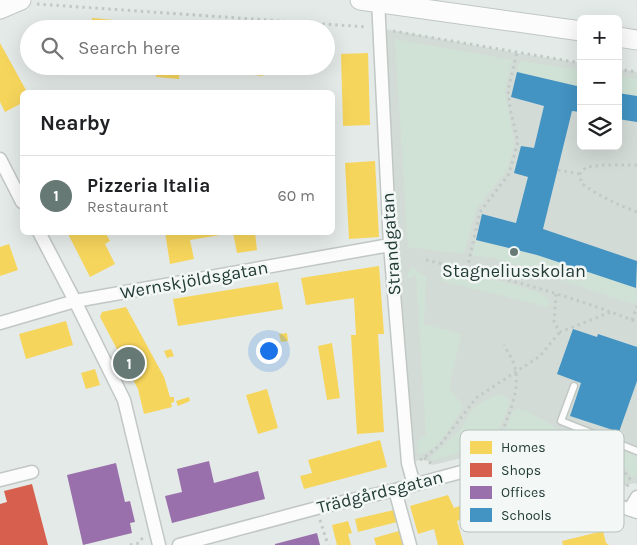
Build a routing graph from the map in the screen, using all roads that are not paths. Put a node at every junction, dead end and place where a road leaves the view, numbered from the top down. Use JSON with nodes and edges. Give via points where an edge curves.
{"nodes":[{"id":1,"x":372,"y":0,"type":"edge"},
{"id":2,"x":577,"y":31,"type":"edge"},
{"id":3,"x":622,"y":38,"type":"edge"},
{"id":4,"x":637,"y":40,"type":"edge"},
{"id":5,"x":0,"y":159,"type":"edge"},
{"id":6,"x":20,"y":198,"type":"edge"},
{"id":7,"x":41,"y":235,"type":"edge"},
{"id":8,"x":390,"y":245,"type":"junction"},
{"id":9,"x":76,"y":301,"type":"junction"},
{"id":10,"x":0,"y":324,"type":"edge"},
{"id":11,"x":574,"y":386,"type":"dead end"},
{"id":12,"x":584,"y":430,"type":"edge"},
{"id":13,"x":624,"y":446,"type":"edge"},
{"id":14,"x":637,"y":451,"type":"edge"},
{"id":15,"x":32,"y":472,"type":"dead end"},
{"id":16,"x":460,"y":472,"type":"edge"},
{"id":17,"x":0,"y":480,"type":"edge"},
{"id":18,"x":414,"y":485,"type":"junction"},
{"id":19,"x":394,"y":490,"type":"junction"},
{"id":20,"x":637,"y":497,"type":"edge"},
{"id":21,"x":634,"y":510,"type":"edge"},
{"id":22,"x":158,"y":545,"type":"edge"},
{"id":23,"x":179,"y":545,"type":"edge"},
{"id":24,"x":410,"y":545,"type":"edge"}],
"edges":[{"from":1,"to":2,"type":"main road"},
{"from":1,"to":8,"type":"street","name":"Strandgatan","via":[[379,28]]},
{"from":3,"to":4,"type":"main road"},
{"from":5,"to":6,"type":"street"},
{"from":7,"to":9,"type":"street"},
{"from":8,"to":9,"type":"street","name":"Wernskjöldsgatan"},
{"from":8,"to":18,"type":"street","name":"Strandgatan","via":[[408,463]]},
{"from":9,"to":10,"type":"street","name":"Wernskjöldsgatan"},
{"from":9,"to":22,"type":"street","via":[[124,400]]},
{"from":11,"to":12,"type":"lane","via":[[561,421]]},
{"from":13,"to":14,"type":"lane"},
{"from":15,"to":17,"type":"street"},
{"from":16,"to":18,"type":"street","name":"Trädgårdsgatan"},
{"from":18,"to":19,"type":"street","name":"Trädgårdsgatan"},
{"from":19,"to":23,"type":"street","name":"Trädgårdsgatan"},
{"from":19,"to":24,"type":"street"},
{"from":20,"to":21,"type":"street"}]}
